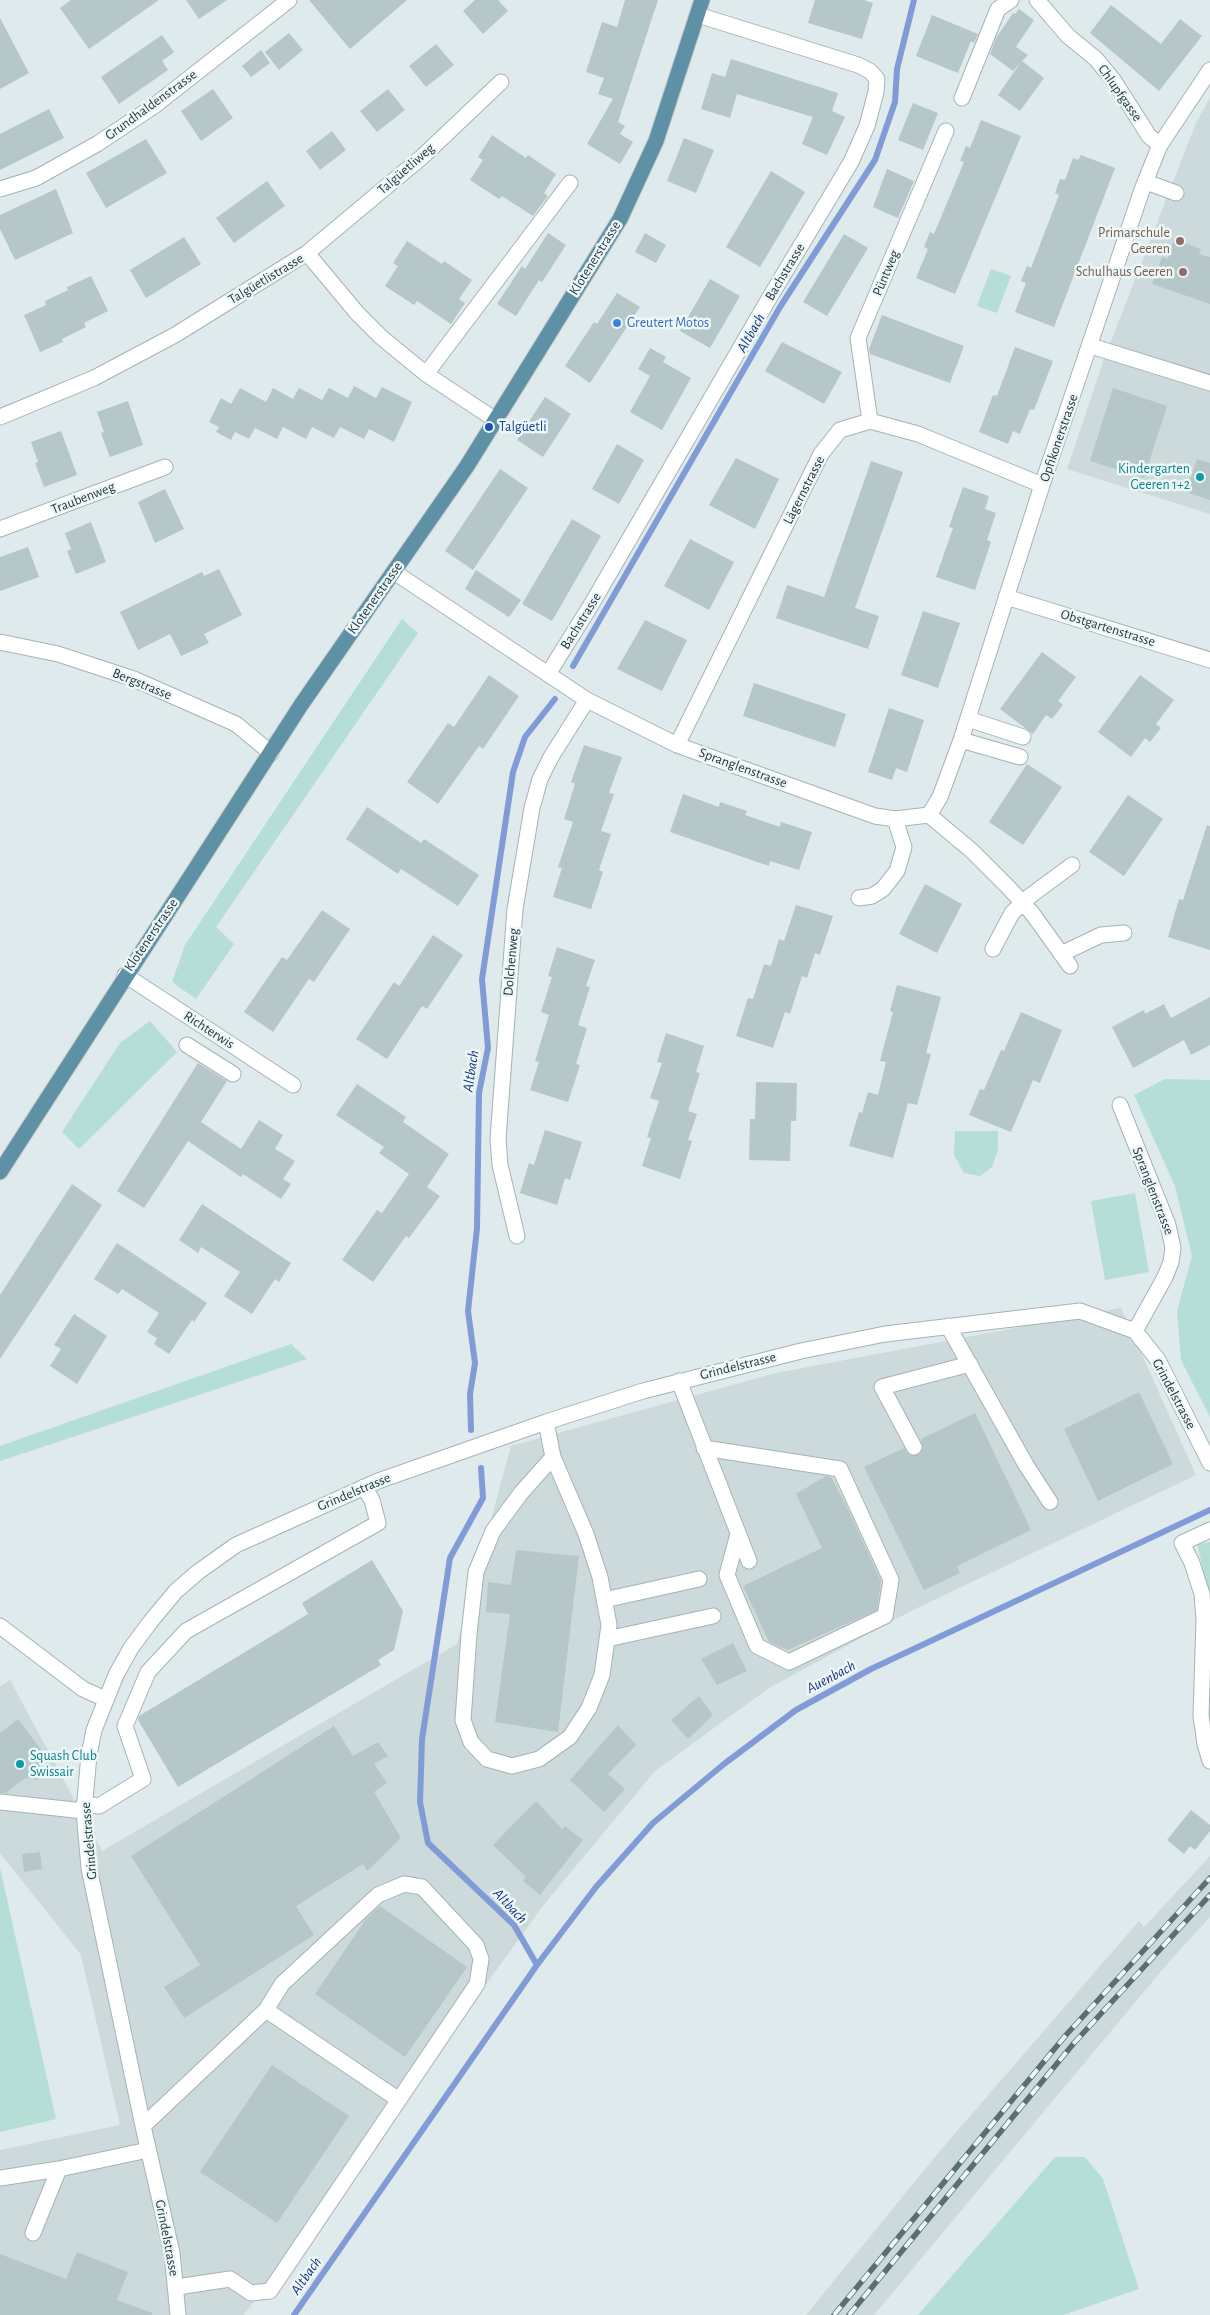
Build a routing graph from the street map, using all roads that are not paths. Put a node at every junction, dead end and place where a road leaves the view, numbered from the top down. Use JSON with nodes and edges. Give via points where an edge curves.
{"nodes":[{"id":1,"x":289,"y":0,"type":"edge"},
{"id":2,"x":1010,"y":0,"type":"edge"},
{"id":3,"x":1037,"y":0,"type":"edge"},
{"id":4,"x":700,"y":7,"type":"edge"},
{"id":5,"x":1210,"y":70,"type":"edge"},
{"id":6,"x":501,"y":82,"type":"dead end"},
{"id":7,"x":1204,"y":91,"type":"edge"},
{"id":8,"x":962,"y":98,"type":"dead end"},
{"id":9,"x":946,"y":131,"type":"dead end"},
{"id":10,"x":1160,"y":145,"type":"junction"},
{"id":11,"x":1146,"y":182,"type":"junction"},
{"id":12,"x":570,"y":183,"type":"dead end"},
{"id":13,"x":0,"y":189,"type":"edge"},
{"id":14,"x":1176,"y":192,"type":"dead end"},
{"id":15,"x":307,"y":253,"type":"junction"},
{"id":16,"x":1091,"y":346,"type":"junction"},
{"id":17,"x":426,"y":374,"type":"junction"},
{"id":18,"x":1210,"y":383,"type":"edge"},
{"id":19,"x":0,"y":417,"type":"edge"},
{"id":20,"x":494,"y":420,"type":"junction"},
{"id":21,"x":870,"y":421,"type":"junction"},
{"id":22,"x":165,"y":467,"type":"dead end"},
{"id":23,"x":1042,"y":485,"type":"junction"},
{"id":24,"x":0,"y":529,"type":"edge"},
{"id":25,"x":394,"y":572,"type":"junction"},
{"id":26,"x":1006,"y":597,"type":"junction"},
{"id":27,"x":0,"y":642,"type":"edge"},
{"id":28,"x":1210,"y":660,"type":"edge"},
{"id":29,"x":548,"y":674,"type":"junction"},
{"id":30,"x":587,"y":700,"type":"junction"},
{"id":31,"x":968,"y":719,"type":"junction"},
{"id":32,"x":1023,"y":737,"type":"dead end"},
{"id":33,"x":961,"y":740,"type":"junction"},
{"id":34,"x":677,"y":745,"type":"junction"},
{"id":35,"x":271,"y":753,"type":"junction"},
{"id":36,"x":1020,"y":757,"type":"dead end"},
{"id":37,"x":929,"y":815,"type":"junction"},
{"id":38,"x":895,"y":819,"type":"junction"},
{"id":39,"x":1072,"y":865,"type":"dead end"},
{"id":40,"x":859,"y":898,"type":"dead end"},
{"id":41,"x":1022,"y":903,"type":"junction"},
{"id":42,"x":1124,"y":934,"type":"dead end"},
{"id":43,"x":993,"y":949,"type":"dead end"},
{"id":44,"x":125,"y":975,"type":"junction"},
{"id":45,"x":187,"y":1045,"type":"dead end"},
{"id":46,"x":232,"y":1074,"type":"dead end"},
{"id":47,"x":293,"y":1085,"type":"dead end"},
{"id":48,"x":1120,"y":1105,"type":"dead end"},
{"id":49,"x":0,"y":1172,"type":"edge"},
{"id":50,"x":517,"y":1236,"type":"dead end"},
{"id":51,"x":948,"y":1326,"type":"junction"},
{"id":52,"x":1135,"y":1331,"type":"junction"},
{"id":53,"x":970,"y":1364,"type":"junction"},
{"id":54,"x":679,"y":1381,"type":"junction"},
{"id":55,"x":546,"y":1422,"type":"junction"},
{"id":56,"x":704,"y":1448,"type":"junction"},
{"id":57,"x":914,"y":1448,"type":"dead end"},
{"id":58,"x":554,"y":1457,"type":"junction"},
{"id":59,"x":1210,"y":1463,"type":"edge"},
{"id":60,"x":364,"y":1487,"type":"junction"},
{"id":61,"x":1050,"y":1502,"type":"dead end"},
{"id":62,"x":1210,"y":1530,"type":"edge"},
{"id":63,"x":738,"y":1534,"type":"junction"},
{"id":64,"x":749,"y":1561,"type":"dead end"},
{"id":65,"x":699,"y":1579,"type":"dead end"},
{"id":66,"x":604,"y":1600,"type":"junction"},
{"id":67,"x":713,"y":1616,"type":"dead end"},
{"id":68,"x":0,"y":1626,"type":"edge"},
{"id":69,"x":607,"y":1639,"type":"junction"},
{"id":70,"x":105,"y":1699,"type":"junction"},
{"id":71,"x":1210,"y":1761,"type":"edge"},
{"id":72,"x":0,"y":1802,"type":"edge"},
{"id":73,"x":84,"y":1808,"type":"junction"},
{"id":74,"x":266,"y":2010,"type":"junction"},
{"id":75,"x":399,"y":2100,"type":"junction"},
{"id":76,"x":143,"y":2126,"type":"junction"},
{"id":77,"x":148,"y":2150,"type":"junction"},
{"id":78,"x":58,"y":2169,"type":"junction"},
{"id":79,"x":0,"y":2178,"type":"edge"},
{"id":80,"x":33,"y":2233,"type":"dead end"},
{"id":81,"x":177,"y":2287,"type":"junction"},
{"id":82,"x":178,"y":2315,"type":"edge"}],
"edges":[{"from":1,"to":13,"type":"street","name":"Grundhaldenstrasse","via":[[146,112],[36,178]]},
{"from":2,"to":8,"type":"street","via":[[998,9]]},
{"from":3,"to":10,"type":"street","name":"Chlupfgasse","via":[[1068,36],[1096,59],[1149,136]]},
{"from":4,"to":20,"type":"main road","name":"Klotenerstrasse","via":[[656,141],[620,219]]},
{"from":4,"to":29,"type":"street","name":"Bachstrasse","via":[[858,65],[870,71],[876,79],[876,92],[867,126],[851,162]]},
{"from":5,"to":7,"type":"street","name":"Opfikonerstrasse"},
{"from":6,"to":15,"type":"street","name":"Talgüetliweg","via":[[422,157]]},
{"from":7,"to":10,"type":"street","name":"Opfikonerstrasse"},
{"from":9,"to":21,"type":"street","name":"Püntweg","via":[[858,338]]},
{"from":10,"to":11,"type":"street","name":"Opfikonerstrasse"},
{"from":11,"to":14,"type":"street"},
{"from":11,"to":16,"type":"street","name":"Opfikonerstrasse"},
{"from":12,"to":17,"type":"street"},
{"from":15,"to":17,"type":"street","name":"Talgüetlistrasse","via":[[357,313]]},
{"from":15,"to":19,"type":"street","name":"Talgüetlistrasse","via":[[175,335],[94,378]]},
{"from":16,"to":18,"type":"street"},
{"from":16,"to":23,"type":"street","name":"Opfikonerstrasse"},
{"from":17,"to":20,"type":"street","name":"Talgüetlistrasse"},
{"from":20,"to":25,"type":"main road","name":"Klotenerstrasse"},
{"from":21,"to":23,"type":"street","via":[[918,434]]},
{"from":21,"to":34,"type":"street","name":"Lägernstrasse","via":[[840,430],[821,454]]},
{"from":22,"to":24,"type":"street","name":"Traubenweg"},
{"from":23,"to":26,"type":"street","name":"Opfikonerstrasse"},
{"from":25,"to":29,"type":"street","name":"Spranglenstrasse"},
{"from":25,"to":35,"type":"main road","name":"Klotenerstrasse"},
{"from":26,"to":28,"type":"street","name":"Obstgartenstrasse"},
{"from":26,"to":31,"type":"street","name":"Opfikonerstrasse"},
{"from":27,"to":35,"type":"street","name":"Bergstrasse","via":[[58,654],[134,679],[236,724]]},
{"from":29,"to":30,"type":"street","name":"Spranglenstrasse"},
{"from":30,"to":34,"type":"street","name":"Spranglenstrasse"},
{"from":30,"to":50,"type":"street","name":"Dolchenweg","via":[[540,779],[515,909],[498,1139],[500,1165]]},
{"from":31,"to":32,"type":"street"},
{"from":31,"to":33,"type":"street","name":"Opfikonerstrasse"},
{"from":33,"to":36,"type":"street"},
{"from":33,"to":37,"type":"street","name":"Opfikonerstrasse","via":[[940,797]]},
{"from":34,"to":38,"type":"street","name":"Spranglenstrasse","via":[[875,816]]},
{"from":35,"to":44,"type":"main road","name":"Klotenerstrasse"},
{"from":37,"to":38,"type":"street","name":"Spranglenstrasse"},
{"from":37,"to":41,"type":"street","via":[[972,851]]},
{"from":38,"to":40,"type":"street","via":[[904,847],[897,871],[883,889],[872,896]]},
{"from":39,"to":41,"type":"street"},
{"from":41,"to":42,"type":"street","via":[[1065,960],[1101,935]]},
{"from":41,"to":43,"type":"street","via":[[1012,913]]},
{"from":44,"to":47,"type":"street","name":"Richterwis"},
{"from":44,"to":49,"type":"main road","name":"Klotenerstrasse"},
{"from":45,"to":46,"type":"street"},
{"from":48,"to":52,"type":"street","name":"Spranglenstrasse","via":[[1168,1225],[1173,1248],[1165,1277]]},
{"from":51,"to":52,"type":"street","name":"Grindelstrasse","via":[[1080,1310]]},
{"from":51,"to":53,"type":"street"},
{"from":51,"to":54,"type":"street","name":"Grindelstrasse","via":[[885,1334],[801,1351]]},
{"from":52,"to":59,"type":"street","name":"Grindelstrasse","via":[[1158,1360]]},
{"from":53,"to":57,"type":"street","via":[[882,1387]]},
{"from":53,"to":61,"type":"street","via":[[1026,1466]]},
{"from":54,"to":55,"type":"street","name":"Grindelstrasse"},
{"from":54,"to":56,"type":"street"},
{"from":55,"to":58,"type":"street"},
{"from":55,"to":60,"type":"street","name":"Grindelstrasse"},
{"from":56,"to":63,"type":"street"},
{"from":56,"to":63,"type":"street","via":[[840,1469],[891,1580],[885,1616],[789,1662],[757,1646],[726,1575]]},
{"from":58,"to":66,"type":"street","via":[[586,1534]]},
{"from":58,"to":69,"type":"street","via":[[521,1493],[493,1531],[476,1572],[463,1720],[471,1742],[487,1759],[512,1766],[539,1759],[570,1737],[589,1708],[602,1675]]},
{"from":60,"to":70,"type":"street","name":"Grindelstrasse","via":[[236,1545],[198,1572],[150,1621],[131,1648]]},
{"from":60,"to":73,"type":"street","via":[[372,1500],[378,1523],[186,1631],[148,1672],[125,1726],[143,1779],[99,1806]]},
{"from":62,"to":71,"type":"street","via":[[1182,1543],[1202,1594],[1202,1716]]},
{"from":63,"to":64,"type":"street"},
{"from":65,"to":66,"type":"street"},
{"from":66,"to":69,"type":"street","via":[[609,1625]]},
{"from":67,"to":69,"type":"street"},
{"from":68,"to":70,"type":"street","via":[[83,1689]]},
{"from":70,"to":73,"type":"street","name":"Grindelstrasse","via":[[89,1755]]},
{"from":72,"to":73,"type":"street"},
{"from":73,"to":76,"type":"street","name":"Grindelstrasse","via":[[89,1868]]},
{"from":74,"to":75,"type":"street"},
{"from":74,"to":75,"type":"street","via":[[282,1984],[378,1895],[404,1884],[422,1887],[476,1945],[481,1958],[477,1984]]},
{"from":74,"to":76,"type":"street"},
{"from":75,"to":81,"type":"street","via":[[270,2291],[251,2293],[230,2279]]},
{"from":76,"to":77,"type":"street","name":"Grindelstrasse"},
{"from":77,"to":78,"type":"street"},
{"from":77,"to":81,"type":"street","name":"Grindelstrasse"},
{"from":78,"to":79,"type":"street"},
{"from":78,"to":80,"type":"street"},
{"from":81,"to":82,"type":"street","name":"Grindelstrasse"}]}
